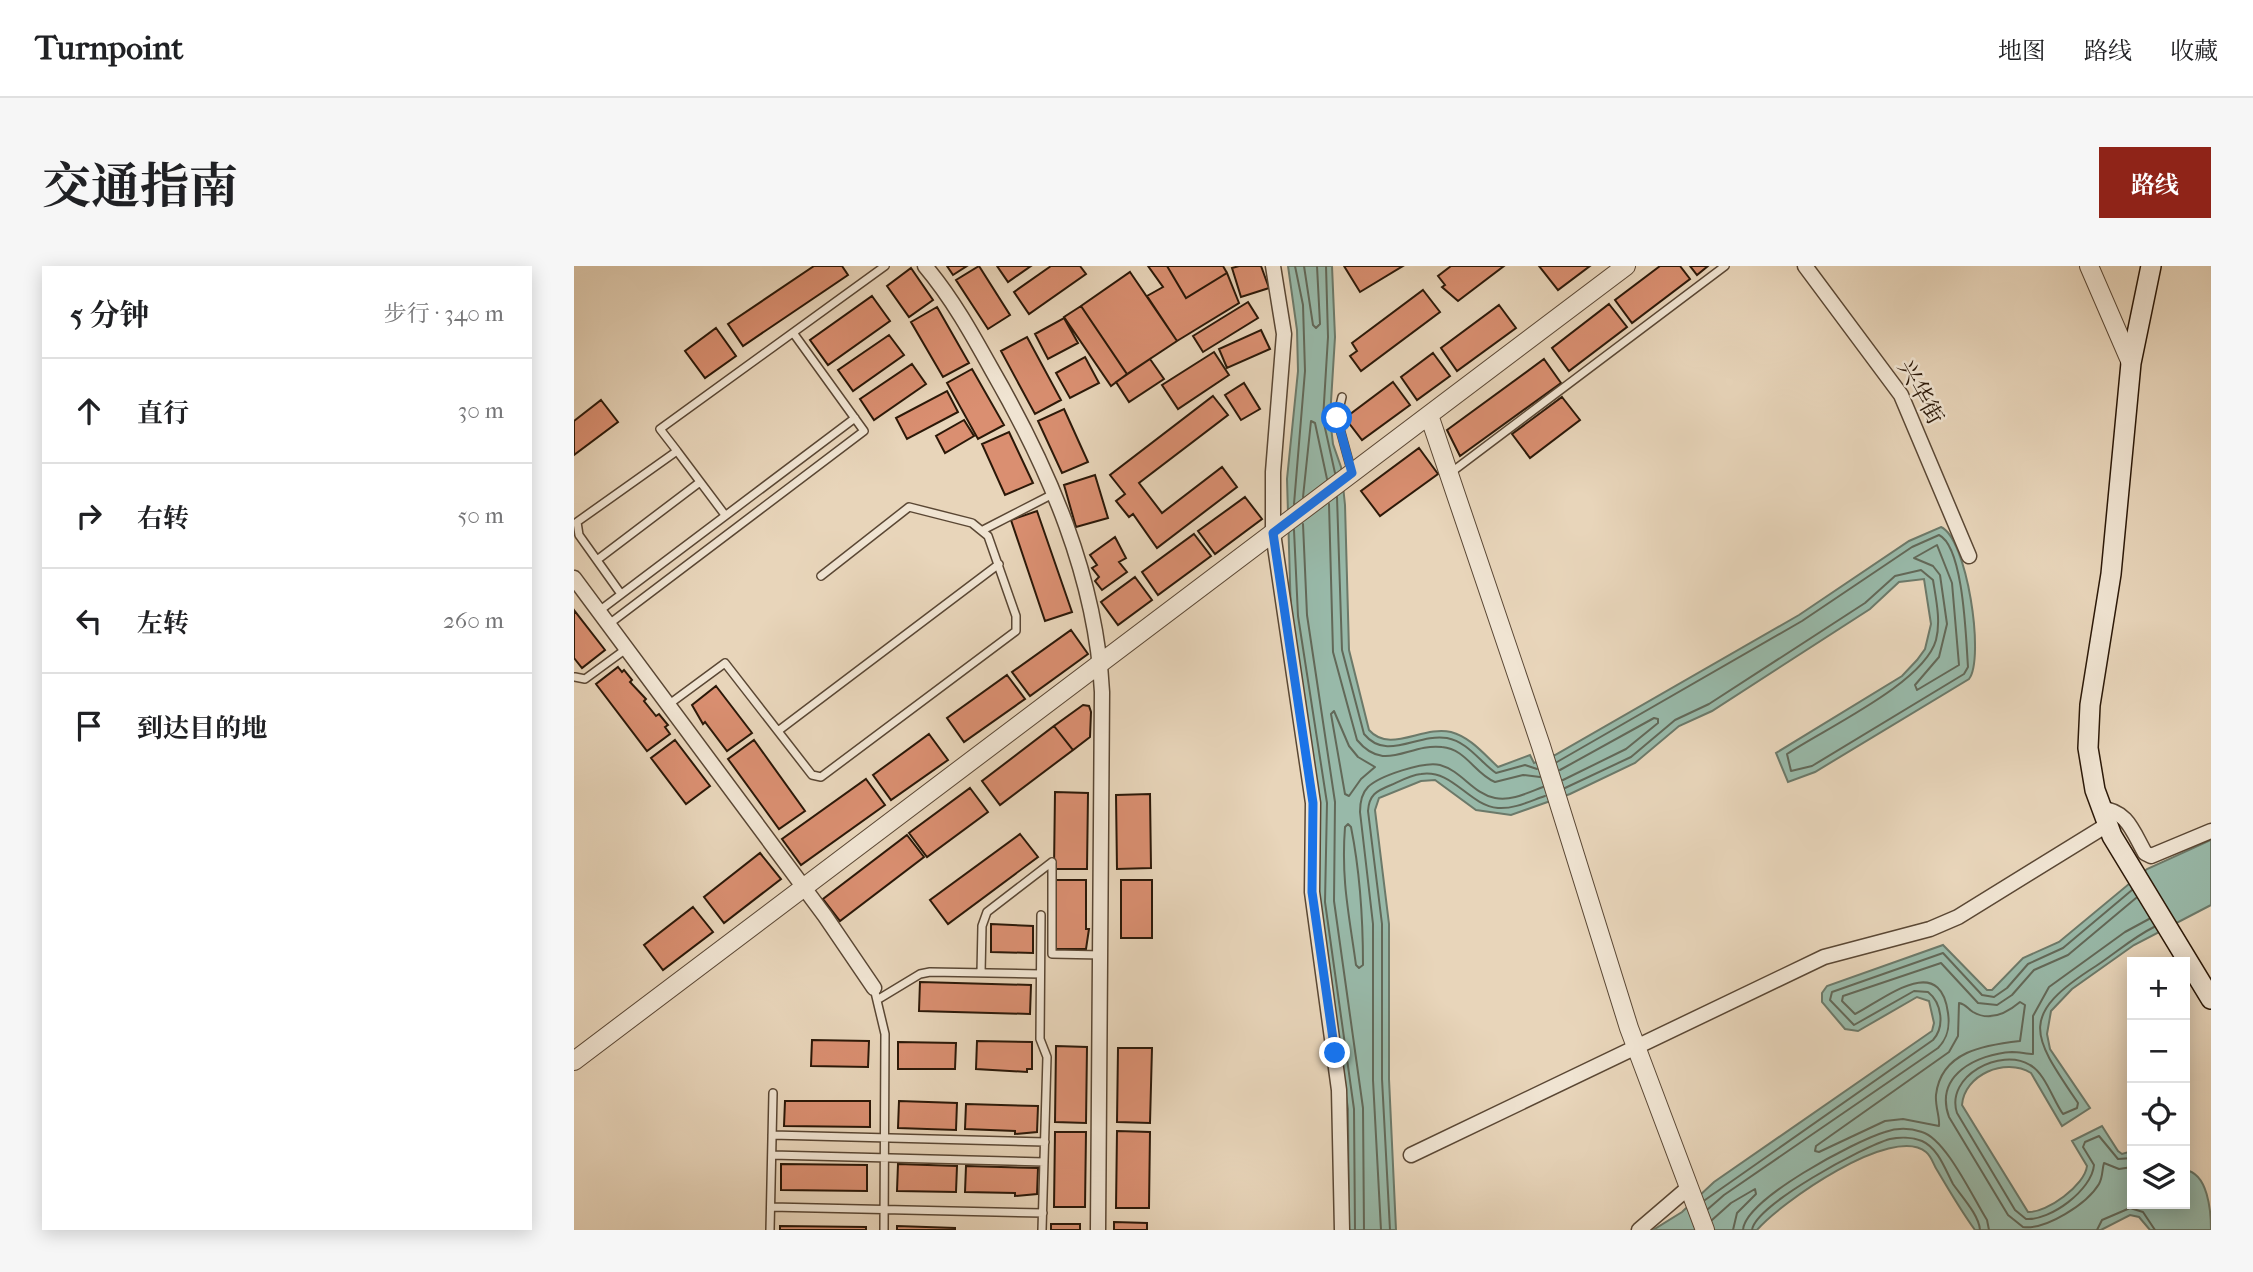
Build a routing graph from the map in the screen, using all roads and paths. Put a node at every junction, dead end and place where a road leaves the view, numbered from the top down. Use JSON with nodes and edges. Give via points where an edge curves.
{"nodes":[{"id":1,"x":885,"y":266,"type":"edge"},
{"id":2,"x":925,"y":266,"type":"edge"},
{"id":3,"x":1273,"y":266,"type":"edge"},
{"id":4,"x":1626,"y":266,"type":"edge"},
{"id":5,"x":1724,"y":266,"type":"edge"},
{"id":6,"x":1805,"y":266,"type":"edge"},
{"id":7,"x":2089,"y":266,"type":"edge"},
{"id":8,"x":2151,"y":266,"type":"edge"},
{"id":9,"x":794,"y":334,"type":"junction"},
{"id":10,"x":2131,"y":363,"type":"junction"},
{"id":11,"x":1342,"y":397,"type":"dead end"},
{"id":12,"x":1429,"y":415,"type":"junction"},
{"id":13,"x":855,"y":418,"type":"junction"},
{"id":14,"x":677,"y":451,"type":"junction"},
{"id":15,"x":1449,"y":475,"type":"junction"},
{"id":16,"x":1348,"y":476,"type":"junction"},
{"id":17,"x":700,"y":482,"type":"junction"},
{"id":18,"x":1053,"y":494,"type":"junction"},
{"id":19,"x":725,"y":515,"type":"junction"},
{"id":20,"x":1279,"y":528,"type":"junction"},
{"id":21,"x":576,"y":530,"type":"edge"},
{"id":22,"x":983,"y":530,"type":"junction"},
{"id":23,"x":1969,"y":556,"type":"dead end"},
{"id":24,"x":597,"y":560,"type":"junction"},
{"id":25,"x":999,"y":564,"type":"junction"},
{"id":26,"x":821,"y":576,"type":"dead end"},
{"id":27,"x":574,"y":578,"type":"edge"},
{"id":28,"x":621,"y":594,"type":"junction"},
{"id":29,"x":598,"y":611,"type":"junction"},
{"id":30,"x":608,"y":624,"type":"junction"},
{"id":31,"x":626,"y":649,"type":"junction"},
{"id":32,"x":1100,"y":664,"type":"junction"},
{"id":33,"x":574,"y":677,"type":"edge"},
{"id":34,"x":668,"y":705,"type":"junction"},
{"id":35,"x":778,"y":731,"type":"junction"},
{"id":36,"x":2104,"y":817,"type":"junction"},
{"id":37,"x":2211,"y":831,"type":"edge"},
{"id":38,"x":804,"y":888,"type":"junction"},
{"id":39,"x":1041,"y":915,"type":"dead end"},
{"id":40,"x":1102,"y":955,"type":"junction"},
{"id":41,"x":981,"y":973,"type":"junction"},
{"id":42,"x":1040,"y":974,"type":"junction"},
{"id":43,"x":876,"y":994,"type":"junction"},
{"id":44,"x":2211,"y":999,"type":"edge"},
{"id":45,"x":1635,"y":1045,"type":"junction"},
{"id":46,"x":574,"y":1061,"type":"edge"},
{"id":47,"x":773,"y":1093,"type":"dead end"},
{"id":48,"x":772,"y":1135,"type":"junction"},
{"id":49,"x":884,"y":1137,"type":"junction"},
{"id":50,"x":1045,"y":1142,"type":"junction"},
{"id":51,"x":772,"y":1155,"type":"junction"},
{"id":52,"x":1411,"y":1155,"type":"dead end"},
{"id":53,"x":884,"y":1158,"type":"junction"},
{"id":54,"x":1044,"y":1162,"type":"junction"},
{"id":55,"x":1690,"y":1195,"type":"junction"},
{"id":56,"x":771,"y":1207,"type":"junction"},
{"id":57,"x":884,"y":1209,"type":"junction"},
{"id":58,"x":1043,"y":1213,"type":"junction"},
{"id":59,"x":771,"y":1230,"type":"edge"},
{"id":60,"x":884,"y":1230,"type":"edge"},
{"id":61,"x":1042,"y":1230,"type":"edge"},
{"id":62,"x":1098,"y":1230,"type":"edge"},
{"id":63,"x":1342,"y":1230,"type":"edge"},
{"id":64,"x":1639,"y":1230,"type":"edge"},
{"id":65,"x":1705,"y":1230,"type":"edge"}],
"edges":[{"from":1,"to":9,"type":"lane"},
{"from":2,"to":18,"type":"street","via":[[966,323]]},
{"from":3,"to":20,"type":"street","via":[[1284,334],[1273,472]]},
{"from":4,"to":12,"type":"street"},
{"from":5,"to":15,"type":"lane"},
{"from":6,"to":23,"type":"street","name":"兴华街","via":[[1901,395]]},
{"from":7,"to":10,"type":"street"},
{"from":8,"to":10,"type":"main road"},
{"from":9,"to":13,"type":"lane"},
{"from":9,"to":14,"type":"lane","via":[[660,429]]},
{"from":10,"to":36,"type":"main road","via":[[2111,574],[2088,726],[2091,770]]},
{"from":11,"to":16,"type":"lane","via":[[1337,418]]},
{"from":12,"to":15,"type":"street"},
{"from":12,"to":16,"type":"street"},
{"from":13,"to":19,"type":"lane"},
{"from":13,"to":30,"type":"lane","via":[[864,431]]},
{"from":14,"to":17,"type":"lane"},
{"from":14,"to":21,"type":"lane","via":[[578,523]]},
{"from":15,"to":45,"type":"street"},
{"from":16,"to":20,"type":"street"},
{"from":17,"to":19,"type":"lane"},
{"from":17,"to":24,"type":"lane"},
{"from":18,"to":22,"type":"lane"},
{"from":18,"to":32,"type":"street","via":[[1087,589]]},
{"from":19,"to":28,"type":"lane"},
{"from":20,"to":32,"type":"street"},
{"from":20,"to":63,"type":"street","via":[[1313,803],[1312,892],[1339,1090]]},
{"from":21,"to":24,"type":"lane"},
{"from":22,"to":25,"type":"lane"},
{"from":22,"to":26,"type":"lane","via":[[909,507]]},
{"from":24,"to":28,"type":"lane"},
{"from":25,"to":35,"type":"lane"},
{"from":25,"to":35,"type":"lane","via":[[1016,616],[1016,631],[828,775],[812,775]]},
{"from":27,"to":29,"type":"street"},
{"from":28,"to":29,"type":"lane"},
{"from":29,"to":30,"type":"street"},
{"from":30,"to":31,"type":"street"},
{"from":31,"to":33,"type":"lane","via":[[585,678]]},
{"from":31,"to":34,"type":"street"},
{"from":32,"to":38,"type":"street"},
{"from":32,"to":40,"type":"street"},
{"from":34,"to":35,"type":"lane","via":[[725,663]]},
{"from":34,"to":38,"type":"street"},
{"from":36,"to":37,"type":"street","via":[[2115,810],[2123,815],[2151,856]]},
{"from":36,"to":44,"type":"main road"},
{"from":36,"to":45,"type":"street","via":[[1958,917],[1824,957]]},
{"from":38,"to":43,"type":"street"},
{"from":38,"to":46,"type":"street"},
{"from":39,"to":42,"type":"lane"},
{"from":40,"to":41,"type":"lane","via":[[1052,954],[1052,862],[987,912],[982,926]]},
{"from":40,"to":62,"type":"street"},
{"from":41,"to":42,"type":"lane"},
{"from":41,"to":43,"type":"lane","via":[[920,974]]},
{"from":42,"to":50,"type":"lane","via":[[1040,1039],[1047,1057]]},
{"from":43,"to":49,"type":"lane","via":[[885,1034]]},
{"from":45,"to":52,"type":"street"},
{"from":45,"to":55,"type":"street"},
{"from":47,"to":48,"type":"lane"},
{"from":48,"to":49,"type":"lane"},
{"from":48,"to":51,"type":"lane"},
{"from":49,"to":50,"type":"lane"},
{"from":49,"to":53,"type":"lane"},
{"from":50,"to":54,"type":"lane"},
{"from":51,"to":53,"type":"lane"},
{"from":51,"to":56,"type":"lane"},
{"from":53,"to":54,"type":"lane"},
{"from":53,"to":57,"type":"lane"},
{"from":54,"to":58,"type":"lane"},
{"from":55,"to":64,"type":"street"},
{"from":55,"to":65,"type":"street"},
{"from":56,"to":57,"type":"lane"},
{"from":56,"to":59,"type":"lane"},
{"from":57,"to":58,"type":"lane"},
{"from":57,"to":60,"type":"lane"},
{"from":58,"to":61,"type":"lane"}]}
